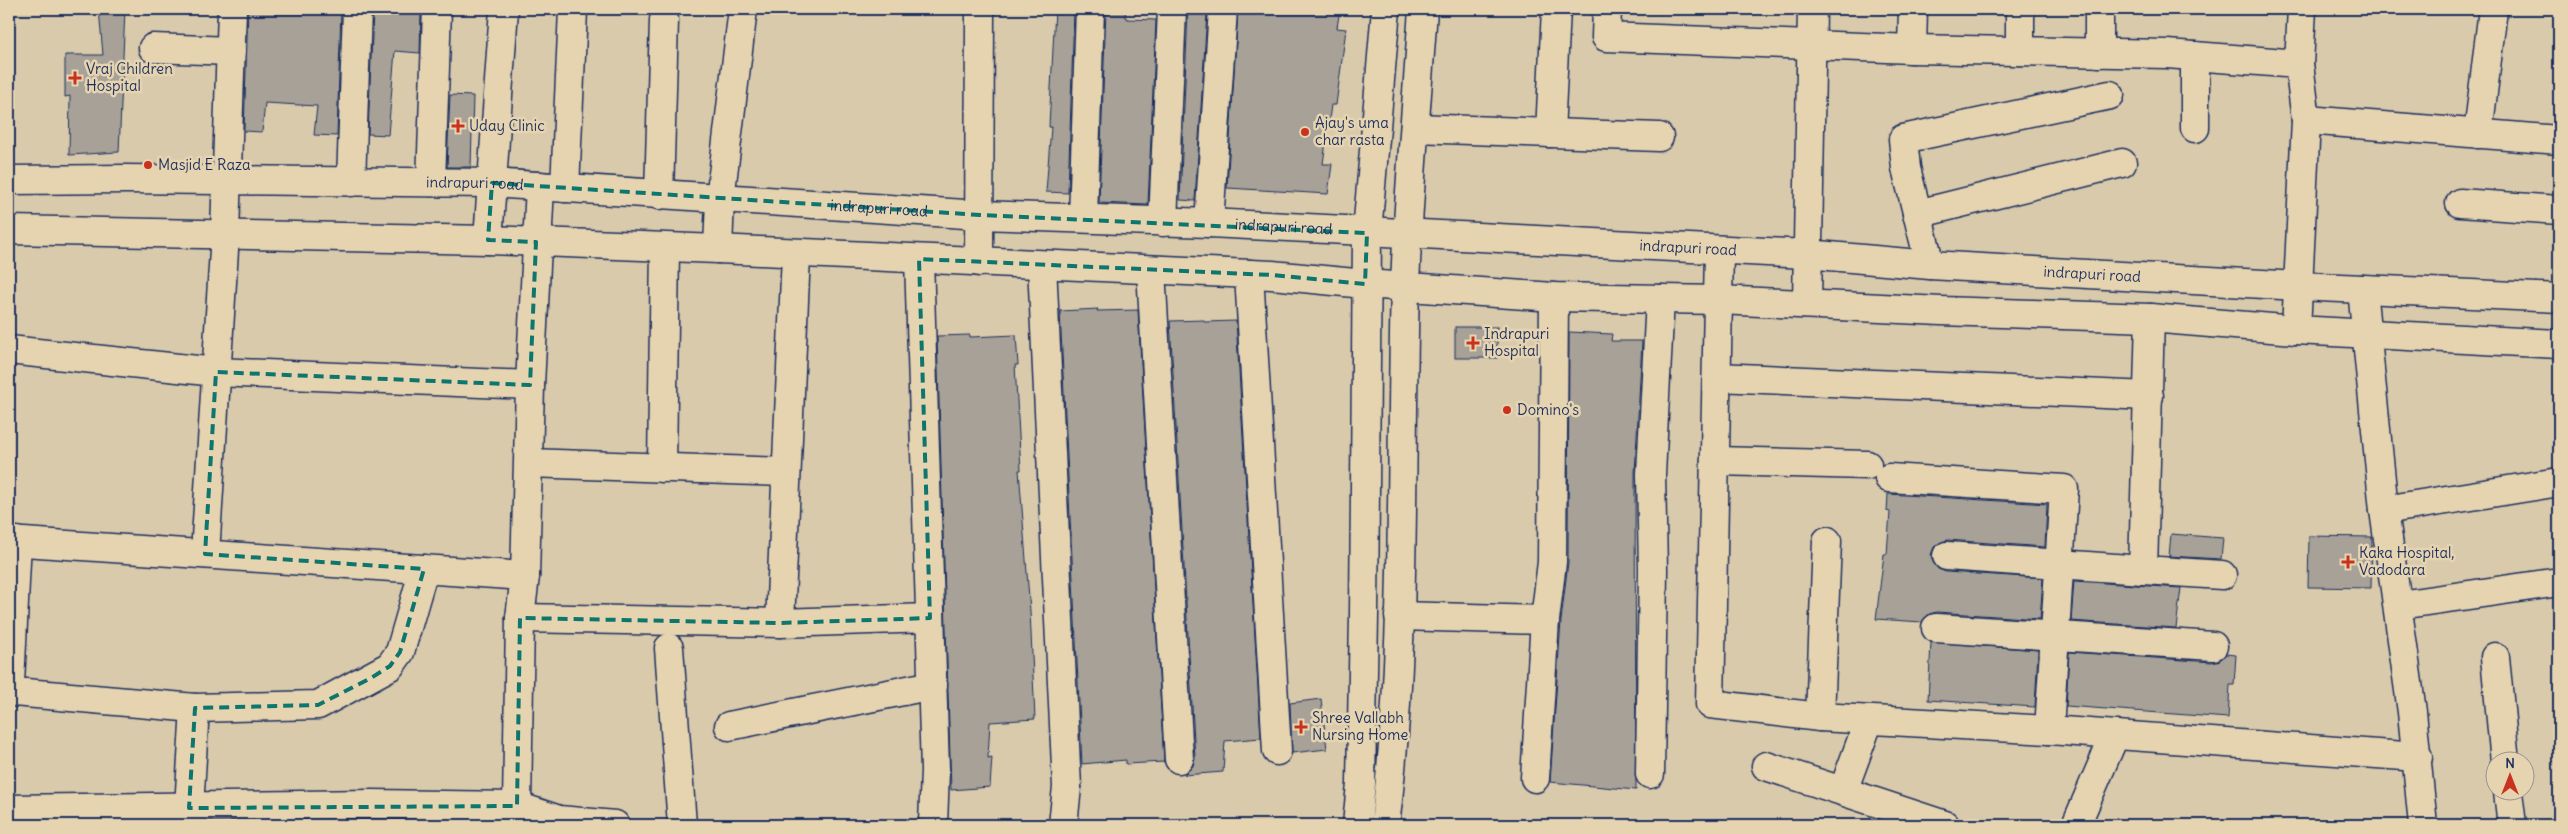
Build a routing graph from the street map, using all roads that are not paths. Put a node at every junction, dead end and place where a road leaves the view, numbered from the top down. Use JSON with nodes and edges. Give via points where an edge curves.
{"nodes":[{"id":1,"x":232,"y":9,"type":"edge"},
{"id":2,"x":357,"y":9,"type":"edge"},
{"id":3,"x":437,"y":9,"type":"edge"},
{"id":4,"x":504,"y":9,"type":"edge"},
{"id":5,"x":743,"y":9,"type":"edge"},
{"id":6,"x":980,"y":9,"type":"edge"},
{"id":7,"x":1090,"y":9,"type":"edge"},
{"id":8,"x":1172,"y":9,"type":"edge"},
{"id":9,"x":1223,"y":9,"type":"edge"},
{"id":10,"x":1386,"y":9,"type":"edge"},
{"id":11,"x":1424,"y":9,"type":"edge"},
{"id":12,"x":1556,"y":9,"type":"edge"},
{"id":13,"x":1607,"y":9,"type":"edge"},
{"id":14,"x":1812,"y":9,"type":"edge"},
{"id":15,"x":1913,"y":9,"type":"edge"},
{"id":16,"x":2020,"y":9,"type":"edge"},
{"id":17,"x":2099,"y":9,"type":"edge"},
{"id":18,"x":2302,"y":9,"type":"edge"},
{"id":19,"x":2493,"y":9,"type":"edge"},
{"id":20,"x":573,"y":10,"type":"edge"},
{"id":21,"x":664,"y":20,"type":"dead end"},
{"id":22,"x":1810,"y":45,"type":"junction"},
{"id":23,"x":153,"y":48,"type":"dead end"},
{"id":24,"x":1912,"y":49,"type":"junction"},
{"id":25,"x":231,"y":51,"type":"junction"},
{"id":26,"x":2020,"y":51,"type":"junction"},
{"id":27,"x":2099,"y":53,"type":"junction"},
{"id":28,"x":2195,"y":56,"type":"junction"},
{"id":29,"x":2299,"y":64,"type":"junction"},
{"id":30,"x":2110,"y":94,"type":"dead end"},
{"id":31,"x":2306,"y":120,"type":"junction"},
{"id":32,"x":1415,"y":128,"type":"junction"},
{"id":33,"x":2195,"y":128,"type":"dead end"},
{"id":34,"x":1550,"y":133,"type":"junction"},
{"id":35,"x":2478,"y":134,"type":"junction"},
{"id":36,"x":1659,"y":137,"type":"dead end"},
{"id":37,"x":2559,"y":140,"type":"edge"},
{"id":38,"x":2122,"y":163,"type":"dead end"},
{"id":39,"x":9,"y":180,"type":"edge"},
{"id":40,"x":227,"y":181,"type":"junction"},
{"id":41,"x":351,"y":182,"type":"junction"},
{"id":42,"x":431,"y":182,"type":"junction"},
{"id":43,"x":492,"y":183,"type":"junction"},
{"id":44,"x":552,"y":187,"type":"junction"},
{"id":45,"x":659,"y":195,"type":"junction"},
{"id":46,"x":720,"y":198,"type":"junction"},
{"id":47,"x":2460,"y":203,"type":"dead end"},
{"id":48,"x":2559,"y":210,"type":"edge"},
{"id":49,"x":1917,"y":214,"type":"junction"},
{"id":50,"x":980,"y":215,"type":"junction"},
{"id":51,"x":1083,"y":218,"type":"junction"},
{"id":52,"x":1162,"y":222,"type":"junction"},
{"id":53,"x":1209,"y":223,"type":"junction"},
{"id":54,"x":9,"y":230,"type":"edge"},
{"id":55,"x":1367,"y":233,"type":"junction"},
{"id":56,"x":225,"y":234,"type":"junction"},
{"id":57,"x":1407,"y":234,"type":"junction"},
{"id":58,"x":488,"y":240,"type":"junction"},
{"id":59,"x":536,"y":242,"type":"junction"},
{"id":60,"x":665,"y":248,"type":"junction"},
{"id":61,"x":718,"y":249,"type":"junction"},
{"id":62,"x":1719,"y":250,"type":"junction"},
{"id":63,"x":796,"y":254,"type":"junction"},
{"id":64,"x":1807,"y":254,"type":"junction"},
{"id":65,"x":919,"y":260,"type":"junction"},
{"id":66,"x":979,"y":262,"type":"junction"},
{"id":67,"x":1042,"y":265,"type":"junction"},
{"id":68,"x":1930,"y":265,"type":"junction"},
{"id":69,"x":1151,"y":270,"type":"junction"},
{"id":70,"x":1249,"y":274,"type":"junction"},
{"id":71,"x":1365,"y":284,"type":"junction"},
{"id":72,"x":2298,"y":286,"type":"junction"},
{"id":73,"x":1405,"y":287,"type":"junction"},
{"id":74,"x":2362,"y":289,"type":"junction"},
{"id":75,"x":1554,"y":297,"type":"junction"},
{"id":76,"x":2559,"y":298,"type":"edge"},
{"id":77,"x":1660,"y":299,"type":"junction"},
{"id":78,"x":1718,"y":300,"type":"junction"},
{"id":79,"x":1807,"y":304,"type":"junction"},
{"id":80,"x":2150,"y":318,"type":"junction"},
{"id":81,"x":2296,"y":330,"type":"junction"},
{"id":82,"x":2366,"y":334,"type":"junction"},
{"id":83,"x":2559,"y":344,"type":"edge"},
{"id":84,"x":9,"y":350,"type":"edge"},
{"id":85,"x":216,"y":372,"type":"junction"},
{"id":86,"x":1717,"y":377,"type":"junction"},
{"id":87,"x":530,"y":385,"type":"junction"},
{"id":88,"x":2149,"y":396,"type":"junction"},
{"id":89,"x":1715,"y":461,"type":"junction"},
{"id":90,"x":529,"y":463,"type":"junction"},
{"id":91,"x":662,"y":468,"type":"junction"},
{"id":92,"x":786,"y":472,"type":"junction"},
{"id":93,"x":2559,"y":482,"type":"edge"},
{"id":94,"x":2384,"y":510,"type":"junction"},
{"id":95,"x":13,"y":541,"type":"edge"},
{"id":96,"x":1827,"y":541,"type":"dead end"},
{"id":97,"x":205,"y":554,"type":"junction"},
{"id":98,"x":1946,"y":556,"type":"dead end"},
{"id":99,"x":2060,"y":564,"type":"junction"},
{"id":100,"x":424,"y":569,"type":"junction"},
{"id":101,"x":2143,"y":570,"type":"junction"},
{"id":102,"x":2222,"y":575,"type":"dead end"},
{"id":103,"x":525,"y":576,"type":"junction"},
{"id":104,"x":2559,"y":582,"type":"edge"},
{"id":105,"x":2399,"y":605,"type":"junction"},
{"id":106,"x":1399,"y":616,"type":"junction"},
{"id":107,"x":520,"y":618,"type":"junction"},
{"id":108,"x":930,"y":618,"type":"junction"},
{"id":109,"x":1545,"y":620,"type":"junction"},
{"id":110,"x":780,"y":623,"type":"junction"},
{"id":111,"x":1936,"y":628,"type":"dead end"},
{"id":112,"x":2055,"y":635,"type":"junction"},
{"id":113,"x":2213,"y":646,"type":"dead end"},
{"id":114,"x":669,"y":648,"type":"dead end"},
{"id":115,"x":2495,"y":657,"type":"dead end"},
{"id":116,"x":933,"y":685,"type":"junction"},
{"id":117,"x":195,"y":708,"type":"junction"},
{"id":118,"x":1820,"y":717,"type":"junction"},
{"id":119,"x":1870,"y":720,"type":"junction"},
{"id":120,"x":729,"y":726,"type":"dead end"},
{"id":121,"x":2049,"y":730,"type":"junction"},
{"id":122,"x":2114,"y":737,"type":"junction"},
{"id":123,"x":1277,"y":751,"type":"dead end"},
{"id":124,"x":2504,"y":752,"type":"edge"},
{"id":125,"x":2418,"y":757,"type":"junction"},
{"id":126,"x":1179,"y":759,"type":"dead end"},
{"id":127,"x":1766,"y":766,"type":"dead end"},
{"id":128,"x":1650,"y":774,"type":"dead end"},
{"id":129,"x":1535,"y":778,"type":"dead end"},
{"id":130,"x":1843,"y":791,"type":"junction"},
{"id":131,"x":2509,"y":802,"type":"edge"},
{"id":132,"x":517,"y":806,"type":"junction"},
{"id":133,"x":189,"y":808,"type":"junction"},
{"id":134,"x":9,"y":809,"type":"edge"},
{"id":135,"x":248,"y":815,"type":"edge"},
{"id":136,"x":559,"y":823,"type":"edge"},
{"id":137,"x":615,"y":825,"type":"edge"},
{"id":138,"x":682,"y":825,"type":"edge"},
{"id":139,"x":933,"y":825,"type":"edge"},
{"id":140,"x":1063,"y":825,"type":"edge"},
{"id":141,"x":1357,"y":825,"type":"edge"},
{"id":142,"x":1385,"y":825,"type":"edge"},
{"id":143,"x":1945,"y":825,"type":"edge"},
{"id":144,"x":2076,"y":825,"type":"edge"},
{"id":145,"x":2423,"y":825,"type":"edge"},
{"id":146,"x":2512,"y":825,"type":"edge"}],
"edges":[{"from":1,"to":25,"type":"street"},
{"from":2,"to":41,"type":"street"},
{"from":3,"to":42,"type":"street"},
{"from":4,"to":43,"type":"street"},
{"from":5,"to":46,"type":"street"},
{"from":6,"to":50,"type":"street"},
{"from":7,"to":51,"type":"street"},
{"from":8,"to":52,"type":"street"},
{"from":9,"to":53,"type":"street"},
{"from":10,"to":55,"type":"street"},
{"from":11,"to":32,"type":"street"},
{"from":12,"to":34,"type":"street"},
{"from":13,"to":22,"type":"street","via":[[1606,37]]},
{"from":14,"to":22,"type":"street"},
{"from":15,"to":24,"type":"street"},
{"from":16,"to":26,"type":"street"},
{"from":17,"to":27,"type":"street"},
{"from":18,"to":29,"type":"street"},
{"from":19,"to":35,"type":"street"},
{"from":20,"to":44,"type":"street"},
{"from":21,"to":45,"type":"street"},
{"from":22,"to":24,"type":"street"},
{"from":22,"to":64,"type":"street"},
{"from":23,"to":25,"type":"street"},
{"from":24,"to":26,"type":"street"},
{"from":25,"to":40,"type":"street"},
{"from":26,"to":27,"type":"street"},
{"from":27,"to":28,"type":"street"},
{"from":28,"to":29,"type":"street"},
{"from":28,"to":33,"type":"street"},
{"from":29,"to":31,"type":"street"},
{"from":30,"to":49,"type":"street","via":[[1903,139]]},
{"from":31,"to":35,"type":"street"},
{"from":31,"to":72,"type":"street"},
{"from":32,"to":34,"type":"street"},
{"from":32,"to":57,"type":"street"},
{"from":34,"to":36,"type":"street"},
{"from":35,"to":37,"type":"street"},
{"from":38,"to":49,"type":"street"},
{"from":39,"to":40,"type":"street","name":"indrapuri road"},
{"from":40,"to":41,"type":"street","name":"indrapuri road"},
{"from":40,"to":56,"type":"street"},
{"from":41,"to":42,"type":"street","name":"indrapuri road"},
{"from":42,"to":43,"type":"street","name":"indrapuri road"},
{"from":43,"to":44,"type":"street","name":"indrapuri road"},
{"from":43,"to":58,"type":"street"},
{"from":44,"to":45,"type":"street","name":"indrapuri road"},
{"from":44,"to":59,"type":"street"},
{"from":45,"to":46,"type":"street","name":"indrapuri road"},
{"from":46,"to":50,"type":"street","name":"indrapuri road"},
{"from":46,"to":61,"type":"street"},
{"from":47,"to":48,"type":"street"},
{"from":49,"to":68,"type":"street"},
{"from":50,"to":51,"type":"street","name":"indrapuri road"},
{"from":50,"to":66,"type":"street"},
{"from":51,"to":52,"type":"street","name":"indrapuri road"},
{"from":52,"to":53,"type":"street","name":"indrapuri road"},
{"from":53,"to":55,"type":"street","name":"indrapuri road"},
{"from":54,"to":56,"type":"street"},
{"from":55,"to":57,"type":"street","name":"indrapuri road"},
{"from":55,"to":71,"type":"street"},
{"from":56,"to":58,"type":"street"},
{"from":56,"to":85,"type":"street"},
{"from":57,"to":62,"type":"street","name":"indrapuri road"},
{"from":57,"to":73,"type":"street"},
{"from":58,"to":59,"type":"street"},
{"from":59,"to":60,"type":"street"},
{"from":59,"to":87,"type":"street"},
{"from":60,"to":61,"type":"street"},
{"from":60,"to":91,"type":"street"},
{"from":61,"to":63,"type":"street"},
{"from":62,"to":64,"type":"street","name":"indrapuri road"},
{"from":62,"to":78,"type":"street"},
{"from":63,"to":65,"type":"street"},
{"from":63,"to":92,"type":"street"},
{"from":64,"to":68,"type":"street","name":"indrapuri road"},
{"from":64,"to":79,"type":"street"},
{"from":65,"to":66,"type":"street"},
{"from":65,"to":108,"type":"street"},
{"from":66,"to":67,"type":"street"},
{"from":67,"to":69,"type":"street"},
{"from":67,"to":140,"type":"street","via":[[1067,787]]},
{"from":68,"to":72,"type":"street","name":"indrapuri road"},
{"from":69,"to":70,"type":"street"},
{"from":69,"to":126,"type":"street"},
{"from":70,"to":71,"type":"street"},
{"from":70,"to":123,"type":"street"},
{"from":71,"to":73,"type":"street"},
{"from":71,"to":141,"type":"street","via":[[1364,625],[1361,784]]},
{"from":72,"to":74,"type":"street","name":"indrapuri road"},
{"from":72,"to":81,"type":"street"},
{"from":73,"to":75,"type":"street"},
{"from":73,"to":106,"type":"street"},
{"from":74,"to":76,"type":"street","name":"indrapuri road"},
{"from":74,"to":82,"type":"street"},
{"from":75,"to":77,"type":"street"},
{"from":75,"to":109,"type":"street","via":[[1552,562]]},
{"from":77,"to":78,"type":"street"},
{"from":77,"to":128,"type":"street","via":[[1651,474]]},
{"from":78,"to":79,"type":"street"},
{"from":78,"to":86,"type":"street"},
{"from":79,"to":80,"type":"street"},
{"from":80,"to":81,"type":"street"},
{"from":80,"to":88,"type":"street"},
{"from":81,"to":82,"type":"street"},
{"from":82,"to":83,"type":"street"},
{"from":82,"to":94,"type":"street"},
{"from":84,"to":85,"type":"street"},
{"from":85,"to":87,"type":"street"},
{"from":85,"to":97,"type":"street"},
{"from":86,"to":88,"type":"street"},
{"from":86,"to":89,"type":"street"},
{"from":87,"to":90,"type":"street"},
{"from":88,"to":101,"type":"street"},
{"from":89,"to":99,"type":"street","via":[[1878,471],[2064,489]]},
{"from":89,"to":118,"type":"street","via":[[1710,704]]},
{"from":90,"to":91,"type":"street"},
{"from":90,"to":103,"type":"street"},
{"from":91,"to":92,"type":"street"},
{"from":92,"to":110,"type":"street"},
{"from":93,"to":94,"type":"street"},
{"from":94,"to":105,"type":"street"},
{"from":95,"to":97,"type":"street"},
{"from":95,"to":117,"type":"street","via":[[10,683],[14,692]]},
{"from":96,"to":118,"type":"street"},
{"from":97,"to":100,"type":"street"},
{"from":98,"to":99,"type":"street"},
{"from":99,"to":101,"type":"street"},
{"from":99,"to":112,"type":"street"},
{"from":100,"to":103,"type":"street"},
{"from":100,"to":117,"type":"street","via":[[400,652],[390,666],[372,678],[318,705]]},
{"from":101,"to":102,"type":"street"},
{"from":103,"to":107,"type":"street"},
{"from":104,"to":105,"type":"street"},
{"from":105,"to":125,"type":"street"},
{"from":106,"to":109,"type":"street"},
{"from":106,"to":142,"type":"street"},
{"from":107,"to":110,"type":"street"},
{"from":107,"to":132,"type":"street"},
{"from":108,"to":110,"type":"street"},
{"from":108,"to":116,"type":"street"},
{"from":109,"to":129,"type":"street"},
{"from":111,"to":112,"type":"street"},
{"from":112,"to":113,"type":"street"},
{"from":112,"to":121,"type":"street"},
{"from":114,"to":138,"type":"street"},
{"from":115,"to":124,"type":"street"},
{"from":116,"to":120,"type":"street"},
{"from":116,"to":139,"type":"street","via":[[936,770]]},
{"from":117,"to":133,"type":"street"},
{"from":118,"to":119,"type":"street"},
{"from":119,"to":121,"type":"street"},
{"from":119,"to":130,"type":"street"},
{"from":121,"to":122,"type":"street"},
{"from":122,"to":125,"type":"street"},
{"from":122,"to":144,"type":"street"},
{"from":125,"to":145,"type":"street"},
{"from":127,"to":130,"type":"street"},
{"from":130,"to":143,"type":"street"},
{"from":131,"to":146,"type":"street"},
{"from":132,"to":135,"type":"street"},
{"from":132,"to":136,"type":"street"},
{"from":133,"to":134,"type":"street"},
{"from":133,"to":135,"type":"street"},
{"from":136,"to":137,"type":"street"}]}
